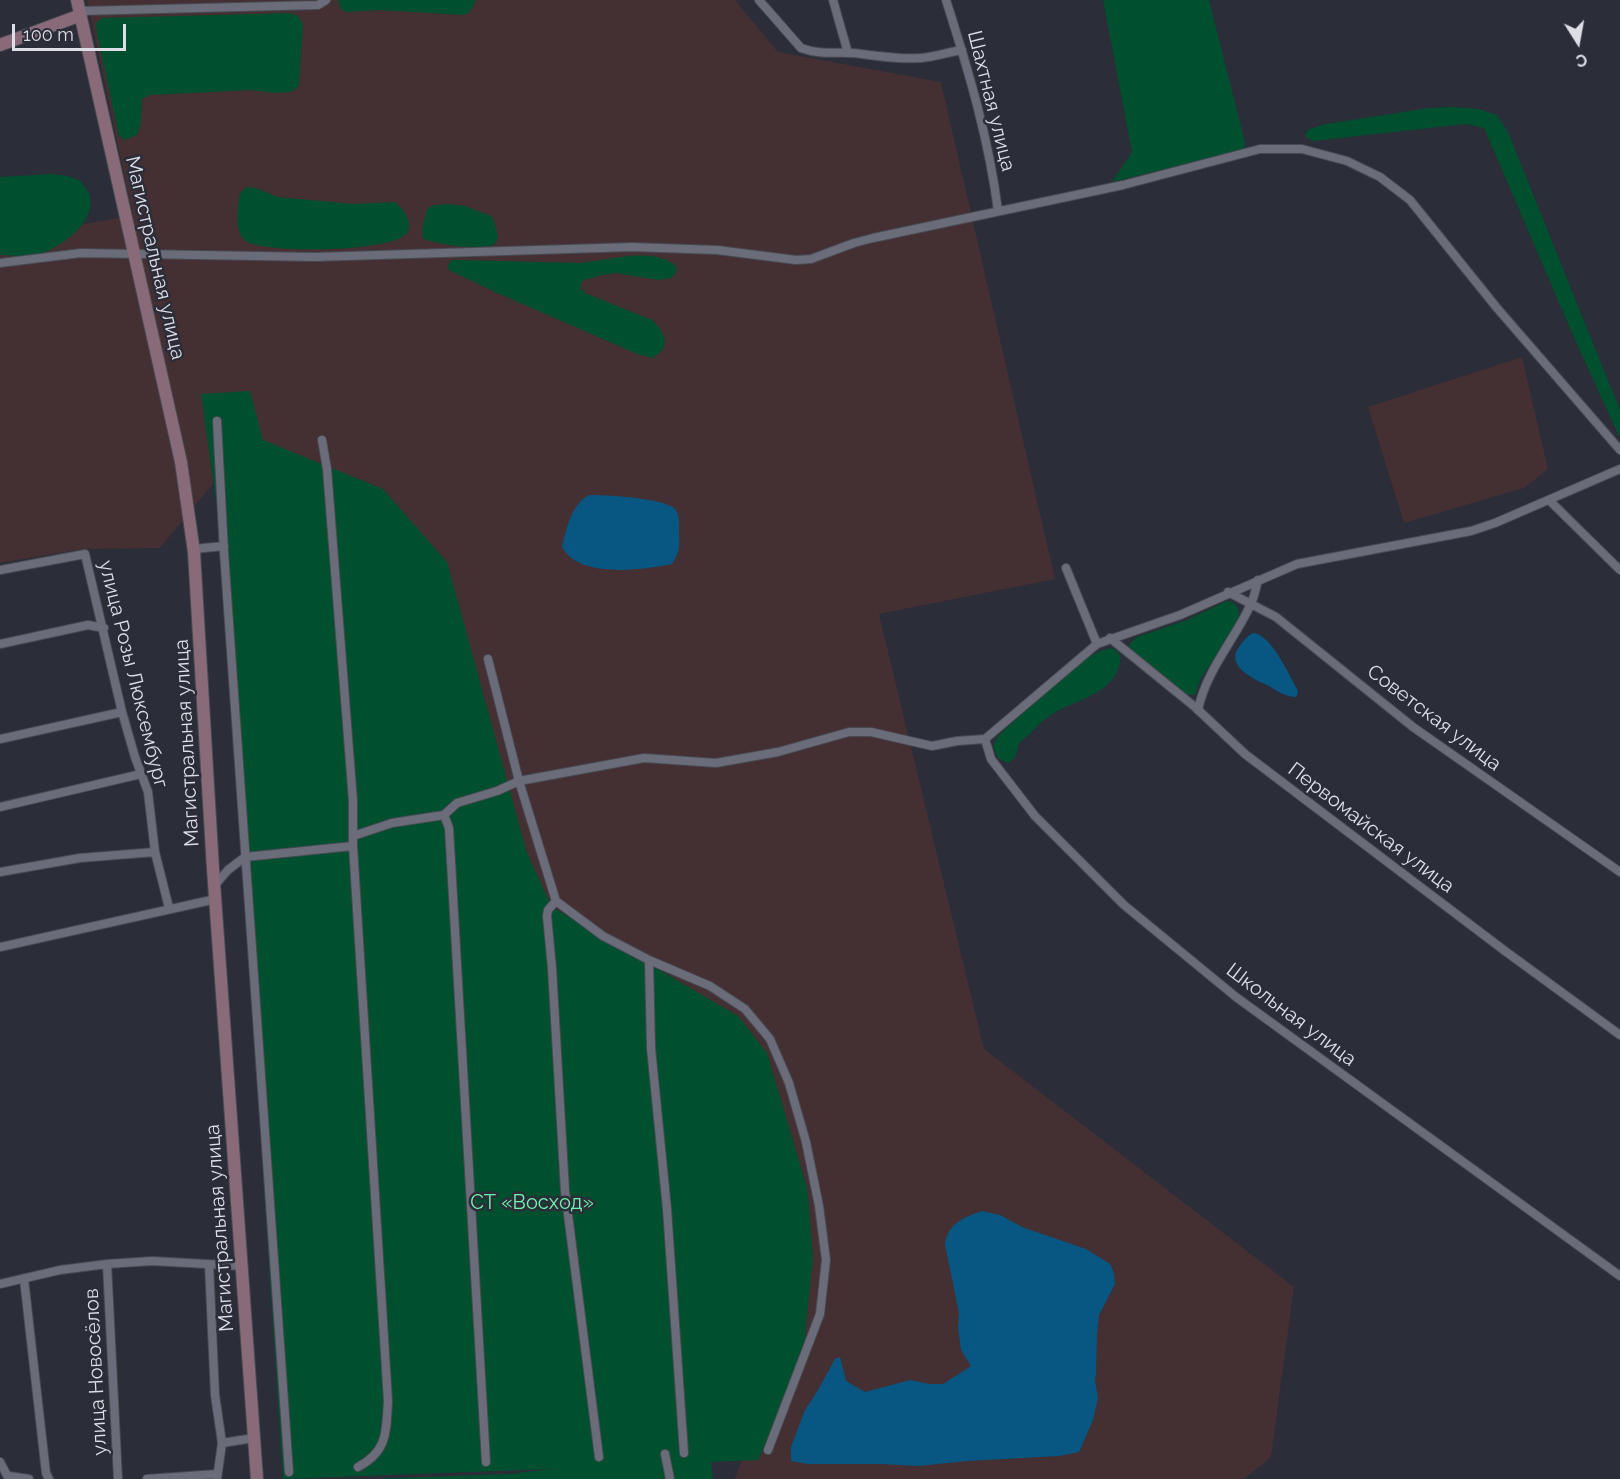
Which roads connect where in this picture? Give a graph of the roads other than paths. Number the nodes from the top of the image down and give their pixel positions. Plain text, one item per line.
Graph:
1 (326, 0) edge
2 (759, 0) edge
3 (833, 0) edge
4 (946, 0) edge
5 (79, 9) edge
6 (0, 45) edge
7 (962, 50) junction
8 (848, 53) junction
9 (998, 211) junction
10 (134, 253) junction
11 (0, 263) edge
12 (217, 421) dead end
13 (322, 440) dead end
14 (1620, 450) edge
15 (1620, 469) edge
16 (1549, 500) junction
17 (224, 546) junction
18 (194, 549) junction
19 (1066, 568) dead end
20 (0, 570) edge
21 (1620, 570) edge
22 (1258, 580) junction
23 (1228, 592) junction
24 (1252, 604) junction
25 (104, 628) junction
26 (1110, 638) junction
27 (0, 644) edge
28 (1097, 644) junction
29 (488, 659) dead end
30 (1198, 710) junction
31 (122, 712) junction
32 (0, 739) edge
33 (985, 739) junction
34 (141, 774) junction
35 (519, 781) junction
36 (0, 807) edge
37 (444, 815) junction
38 (352, 836) junction
39 (352, 846) junction
40 (156, 852) junction
41 (245, 857) junction
42 (0, 872) edge
43 (1620, 872) edge
44 (215, 885) junction
45 (216, 899) junction
46 (556, 901) junction
47 (169, 908) junction
48 (0, 947) edge
49 (649, 960) junction
50 (1620, 1035) edge
51 (107, 1264) junction
52 (209, 1265) junction
53 (243, 1266) junction
54 (1620, 1276) edge
55 (24, 1279) junction
56 (0, 1284) edge
57 (254, 1438) junction
58 (222, 1443) junction
59 (768, 1450) dead end
60 (684, 1453) dead end
61 (665, 1454) dead end
62 (599, 1457) dead end
63 (0, 1462) edge
64 (486, 1462) dead end
65 (358, 1467) dead end
66 (289, 1472) dead end
67 (217, 1476) edge
68 (9, 1477) edge
69 (29, 1479) edge
70 (49, 1479) edge
71 (118, 1479) edge
72 (147, 1479) edge
73 (257, 1479) edge
74 (670, 1479) edge

1 - 5 street
2 - 8 street
3 - 8 street
4 - 7 street, Шахтная улица
5 - 6 main road
5 - 10 main road, Магистральная улица
7 - 8 street
7 - 9 street, Шахтная улица
9 - 10 street
9 - 14 street
10 - 11 street
10 - 18 main road, Магистральная улица
12 - 17 street
13 - 38 street
15 - 16 street
16 - 21 street
16 - 22 street
17 - 18 street
17 - 41 street
18 - 44 main road, Магистральная улица
19 - 28 street
20 - 25 street, улица Розы Люксембург
22 - 23 street
22 - 24 street
23 - 24 street, Советская улица
23 - 26 street
24 - 30 street
24 - 43 street, Советская улица
25 - 27 street
25 - 31 street, улица Розы Люксембург
26 - 28 street
26 - 30 street, Первомайская улица
28 - 33 street
29 - 35 street
30 - 50 street, Первомайская улица
31 - 32 street
31 - 34 street, улица Розы Люксембург
33 - 35 street
33 - 54 street, Школьная улица
34 - 36 street
34 - 40 street, улица Розы Люксембург
35 - 37 street
35 - 46 street
37 - 38 street
37 - 64 street
38 - 39 street
39 - 41 street
39 - 65 street
40 - 42 street
40 - 47 street, улица Розы Люксембург
41 - 44 street
41 - 66 street
44 - 45 main road, Магистральная улица
45 - 47 street
45 - 53 main road, Магистральная улица
46 - 49 street
46 - 62 street
47 - 48 street
49 - 59 street
49 - 60 street
51 - 52 street
51 - 55 street
51 - 71 street, улица Новосёлов
52 - 53 street
52 - 58 street, Магистральная улица
53 - 57 main road, Магистральная улица
55 - 56 street
55 - 70 street
57 - 58 street
57 - 73 main road, Магистральная улица
58 - 67 street, Магистральная улица
61 - 74 street
63 - 68 street
67 - 72 street
68 - 69 street

